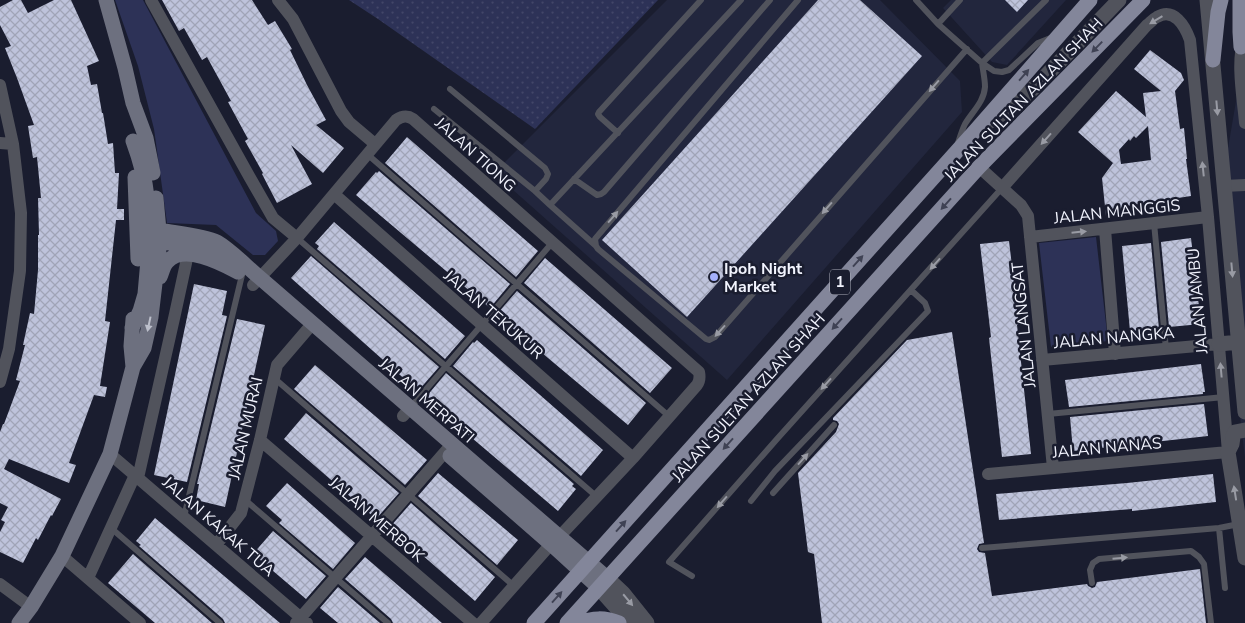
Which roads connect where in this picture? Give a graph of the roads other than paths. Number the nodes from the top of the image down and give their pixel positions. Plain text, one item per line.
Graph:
1 (106, 0) edge
2 (151, 0) edge
3 (278, 0) edge
4 (701, 0) edge
5 (741, 0) edge
6 (770, 0) edge
7 (798, 0) edge
8 (916, 0) edge
9 (960, 0) edge
10 (1046, 0) edge
11 (1090, 0) edge
12 (1119, 0) edge
13 (1144, 0) edge
14 (1207, 0) edge
15 (1221, 0) edge
16 (1240, 0) edge
17 (938, 24) junction
18 (1059, 34) junction
19 (1243, 42) edge
20 (967, 50) junction
21 (1213, 60) junction
22 (982, 63) junction
23 (0, 88) edge
24 (450, 89) dead end
25 (134, 103) junction
26 (434, 109) dead end
27 (1245, 123) edge
28 (976, 130) junction
29 (618, 133) junction
30 (133, 142) junction
31 (0, 143) edge
32 (13, 144) junction
33 (371, 149) junction
34 (954, 154) junction
35 (979, 167) junction
36 (574, 179) junction
37 (1245, 185) edge
38 (1224, 186) junction
39 (1002, 188) junction
40 (534, 191) junction
41 (334, 194) junction
42 (550, 205) junction
43 (1208, 218) junction
44 (1154, 223) junction
45 (1105, 229) junction
46 (157, 236) junction
47 (1030, 237) junction
48 (297, 238) junction
49 (552, 243) junction
50 (596, 246) junction
51 (188, 254) junction
52 (248, 277) junction
53 (517, 284) junction
54 (155, 287) junction
55 (911, 290) junction
56 (482, 325) junction
57 (309, 327) junction
58 (132, 328) junction
59 (1238, 342) junction
60 (1219, 344) junction
61 (1166, 349) junction
62 (1114, 354) junction
63 (1042, 360) junction
64 (446, 366) junction
65 (133, 367) junction
66 (274, 378) junction
67 (0, 382) edge
68 (1224, 397) junction
69 (407, 412) junction
70 (1245, 412) edge
71 (1048, 414) junction
72 (670, 417) junction
73 (834, 425) dead end
74 (1245, 430) edge
75 (260, 440) junction
76 (448, 448) junction
77 (1228, 452) junction
78 (110, 454) junction
79 (633, 458) junction
80 (1053, 468) junction
81 (988, 474) dead end
82 (137, 477) junction
83 (773, 493) dead end
84 (408, 495) junction
85 (596, 496) junction
86 (244, 499) junction
87 (751, 501) dead end
88 (184, 518) junction
89 (1240, 524) junction
90 (111, 528) junction
91 (1219, 528) junction
92 (372, 536) junction
93 (555, 541) junction
94 (216, 545) junction
95 (982, 548) dead end
96 (62, 556) junction
97 (1245, 558) edge
98 (585, 567) junction
99 (692, 576) dead end
100 (88, 578) junction
101 (336, 578) junction
102 (603, 583) junction
103 (1092, 583) dead end
104 (0, 584) edge
105 (514, 586) junction
106 (1225, 588) dead end
107 (31, 607) junction
108 (301, 621) edge
109 (19, 623) edge
110 (140, 623) edge
111 (220, 623) edge
112 (388, 623) edge
113 (473, 623) edge
114 (482, 623) edge
115 (534, 623) edge
116 (566, 623) edge
117 (578, 623) edge
118 (618, 623) edge
119 (630, 623) edge
120 (647, 623) edge
121 (1211, 623) edge

1 - 25 main road
2 - 48 street
3 - 33 street
4 - 29 lane
5 - 29 lane
6 - 36 lane
50 -> 7 lane
8 - 17 lane
9 - 17 lane
10 - 22 lane
11 - 18 main road, JALAN SULTAN AZLAN SHAH / 1
12 - 28 street
13 -> 35 main road, JALAN SULTAN AZLAN SHAH / 1
14 - 21 street
15 - 21 main road
16 - 19 main road
17 - 20 lane
18 - 22 lane
28 -> 18 main road, JALAN SULTAN AZLAN SHAH / 1
19 - 27 street
20 - 22 lane
20 -> 50 lane
21 -> 38 street
22 - 34 lane
23 - 32 street
24 - 40 lane
25 - 30 main road
25 - 46 main road
26 - 40 lane
28 - 34 main road, JALAN SULTAN AZLAN SHAH / 1
29 - 36 lane
30 - 46 main road
30 - 58 main road
31 - 32 street
32 - 67 street
33 - 41 street, JALAN TIONG
33 - 49 street, JALAN TIONG
33 - 53 lane
98 -> 34 main road, JALAN SULTAN AZLAN SHAH / 1
35 - 39 street, JALAN LANGSAT
35 -> 102 main road, JALAN SULTAN AZLAN SHAH / 1
36 - 42 lane
37 - 38 street
38 -> 59 street
43 -> 39 street, JALAN JAMBU
39 - 47 street, JALAN LANGSAT
39 -> 55 lane
40 - 42 lane
41 - 48 street, JALAN TIONG
41 - 56 street, JALAN TEKUKUR
42 - 50 lane
43 - 44 street, JALAN MANGGIS
43 - 60 street, JALAN JAMBU
44 - 45 street, JALAN MANGGIS
44 - 61 lane
47 -> 45 street, JALAN MANGGIS
45 - 62 street
46 - 52 main road, JALAN MERPATI
46 - 52 main road, JALAN MERPATI
46 - 54 main road
46 - 58 main road
47 - 63 street, JALAN LANGSAT
48 - 52 street, JALAN TIONG
48 - 64 lane
49 - 53 lane
49 - 72 street, JALAN TIONG
51 - 52 main road
51 - 54 main road
51 - 82 street
52 - 57 main road, JALAN MERPATI
52 - 88 lane
53 - 56 lane
53 - 72 lane
54 -> 65 main road
55 - 87 lane
55 -> 99 lane
56 - 64 lane
56 - 79 street, JALAN TEKUKUR
57 - 66 street, JALAN MURAI
57 - 69 main road, JALAN MERPATI
58 - 65 main road
59 - 60 street
59 - 70 street
60 - 61 street, JALAN NANGKA
68 -> 60 street, JALAN JAMBU
61 - 62 street, JALAN NANGKA
62 - 63 street, JALAN NANGKA
63 - 71 street, JALAN LANGSAT
64 - 69 lane
64 - 85 lane
65 - 78 main road
66 - 75 street, JALAN MURAI
66 - 84 lane
68 - 71 lane
68 - 77 street, JALAN JAMBU
69 - 76 main road, JALAN MERPATI
71 - 80 street, JALAN LANGSAT
72 - 79 street
83 -> 73 lane
74 - 77 street
75 - 86 street, JALAN MURAI
75 - 92 street, JALAN MERBOK
76 - 84 street
76 - 93 main road, JALAN MERPATI
77 - 80 street, JALAN NANAS
89 -> 77 street, JALAN JAMBU
78 - 82 street, JALAN KAKAK TUA
78 - 96 main road
79 - 85 street
80 - 81 street, JALAN NANAS
82 - 88 street, JALAN KAKAK TUA
82 - 90 street
84 - 92 street
84 - 105 lane
85 - 93 street
86 - 94 street, JALAN MURAI
86 - 101 lane
88 - 94 street, JALAN KAKAK TUA
89 - 91 lane
89 - 97 street, JALAN JAMBU
90 - 100 street
90 - 111 lane
91 - 95 lane
91 - 106 lane
92 - 101 street
92 - 113 street, JALAN MERBOK
93 - 98 main road, JALAN MERPATI
93 - 105 street
94 - 108 street, JALAN KAKAK TUA
96 - 100 street
96 - 107 main road
98 - 102 main road, JALAN MERPATI
115 -> 98 main road, JALAN SULTAN AZLAN SHAH / 1
100 - 110 street
101 - 108 street
101 - 112 lane
102 - 116 main road, JALAN SULTAN AZLAN SHAH / 1
102 - 119 street
102 -> 120 street
103 -> 121 lane
104 - 107 street
105 - 114 street
107 - 109 main road
117 - 118 main road

